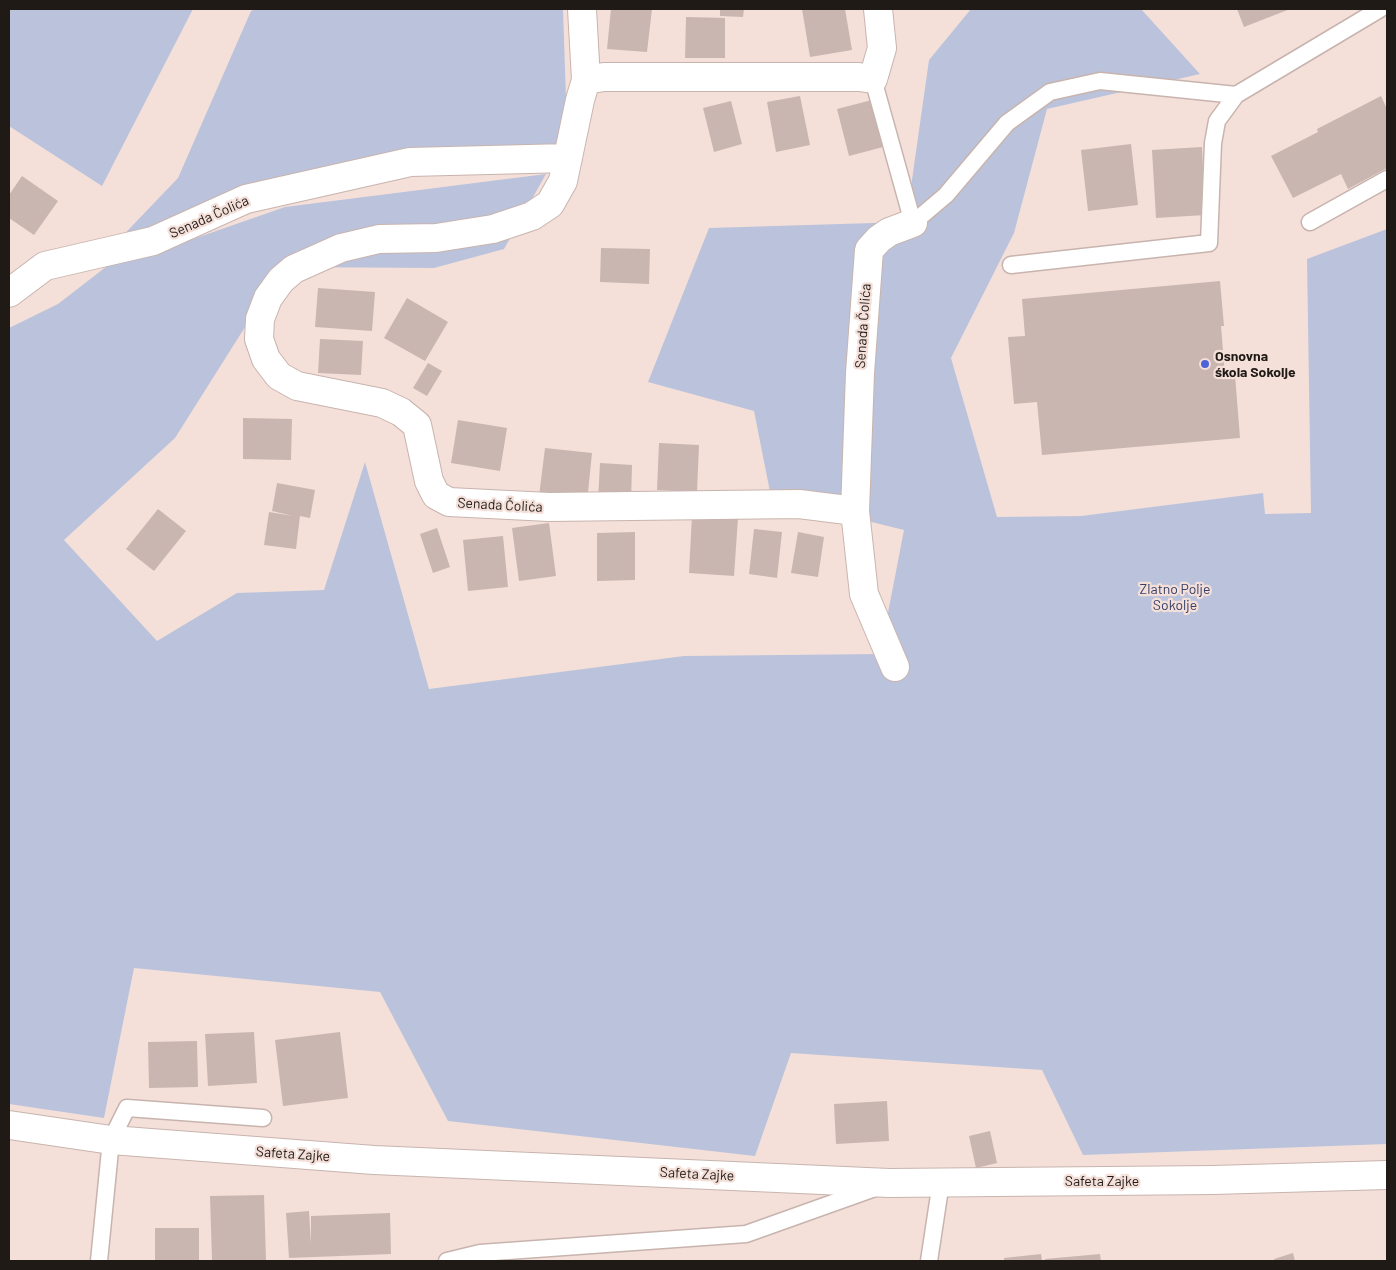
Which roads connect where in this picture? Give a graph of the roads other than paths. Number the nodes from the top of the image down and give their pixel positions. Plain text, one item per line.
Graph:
1 (582, 9) edge
2 (878, 9) edge
3 (1380, 9) edge
4 (586, 80) junction
5 (873, 80) junction
6 (1236, 95) junction
7 (568, 158) junction
8 (1387, 179) edge
9 (1310, 222) dead end
10 (913, 223) junction
11 (1011, 265) dead end
12 (9, 293) edge
13 (855, 511) junction
14 (895, 666) dead end
15 (262, 1118) dead end
16 (9, 1125) edge
17 (111, 1140) junction
18 (1387, 1176) edge
19 (941, 1182) junction
20 (889, 1183) junction
21 (99, 1261) edge
22 (447, 1261) edge
23 (929, 1261) edge

1 - 4 street, Senada Čolića
2 - 5 street
3 - 6 lane
4 - 5 street
4 - 7 street, Senada Čolića
5 - 10 lane
6 - 10 lane
6 - 11 lane
7 - 12 street, Senada Čolića
7 - 13 street, Senada Čolića
8 - 9 lane
10 - 13 street, Senada Čolića
13 - 14 street
15 - 17 lane
16 - 17 street, Safeta Zajke
17 - 20 street, Safeta Zajke
17 - 21 lane
18 - 19 street, Safeta Zajke
19 - 20 street, Safeta Zajke
19 - 23 lane
20 - 22 lane

